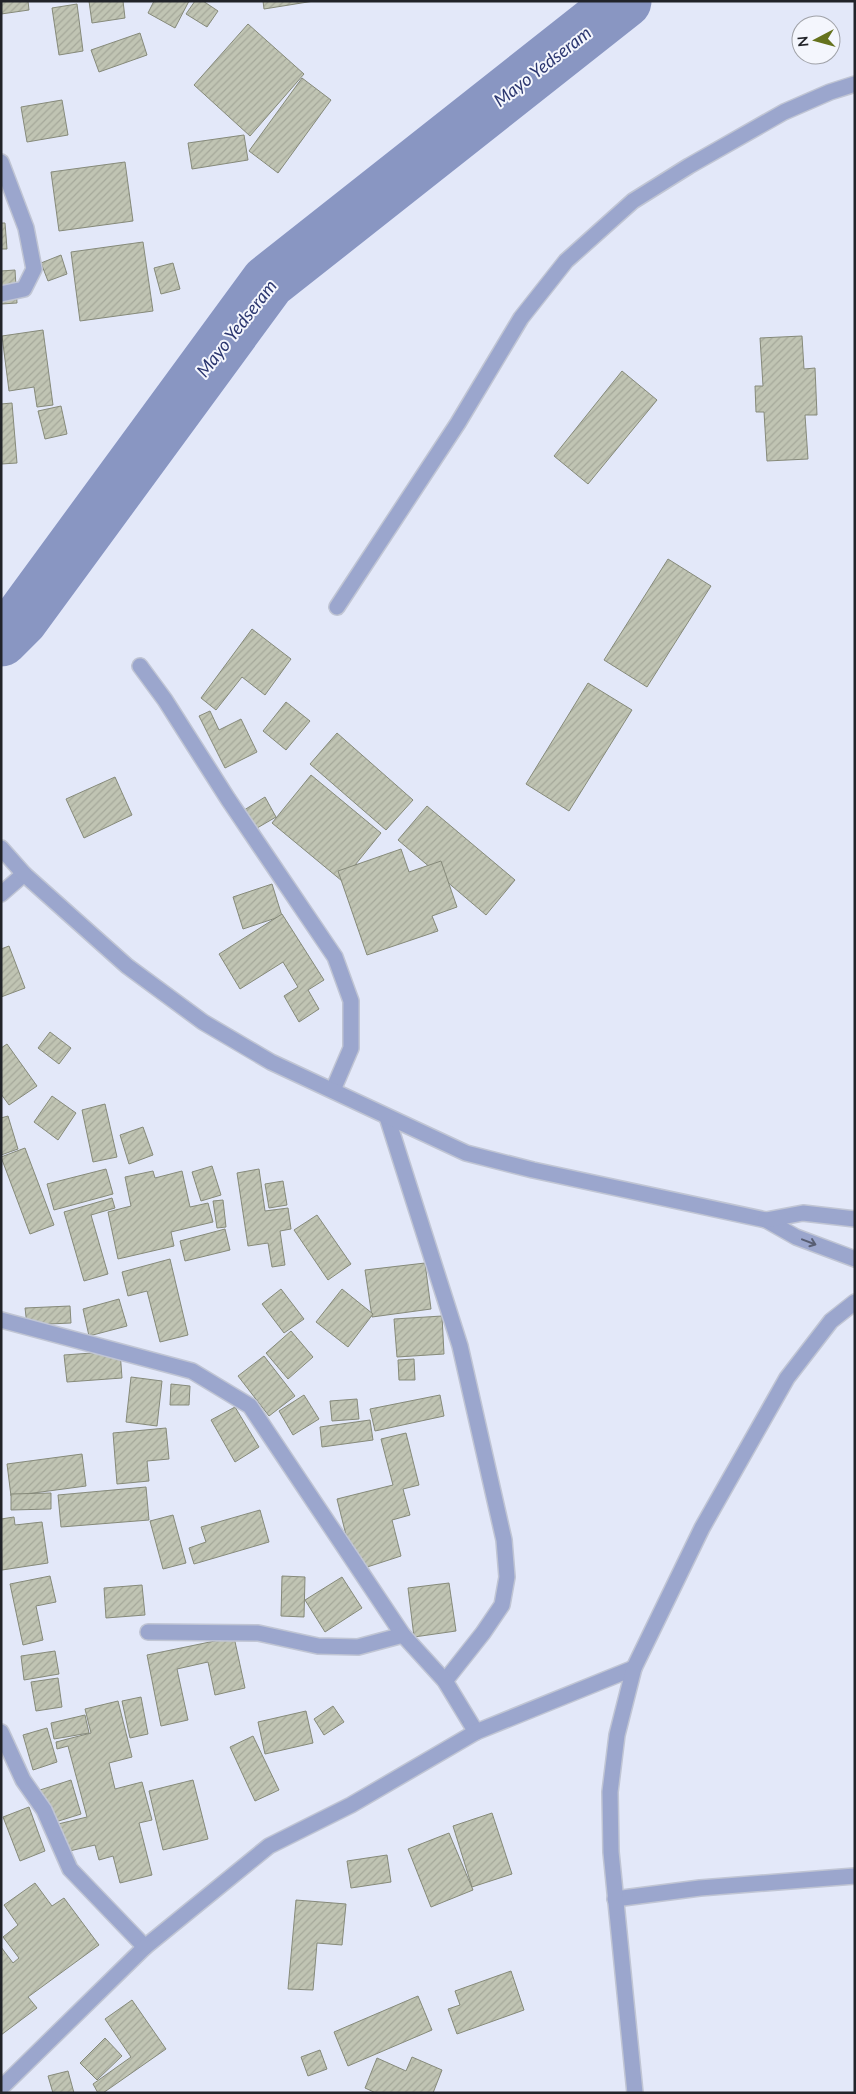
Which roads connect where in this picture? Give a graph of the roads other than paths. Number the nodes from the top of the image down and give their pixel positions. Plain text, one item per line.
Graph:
1 (855, 84) edge
2 (2, 168) edge
3 (1, 294) edge
4 (337, 607) dead end
5 (140, 666) dead end
6 (1, 848) edge
7 (24, 874) junction
8 (1, 894) edge
9 (333, 1090) junction
10 (387, 1117) junction
11 (855, 1219) edge
12 (766, 1220) junction
13 (855, 1259) edge
14 (855, 1302) edge
15 (1, 1320) edge
16 (148, 1632) dead end
17 (403, 1635) junction
18 (634, 1668) junction
19 (444, 1681) junction
20 (1, 1732) edge
21 (476, 1732) junction
22 (855, 1876) edge
23 (615, 1899) junction
24 (145, 1947) junction
25 (1, 2088) edge
26 (635, 2093) edge

1 - 4 street
2 - 3 street
5 - 9 street
6 - 7 street
7 - 8 street
7 - 9 street
9 - 10 street
10 - 12 street
10 - 19 street
11 - 12 street
12 -> 13 street
14 - 18 street
15 - 17 street
16 - 17 street
17 - 19 street
18 - 21 street
18 - 23 street
19 - 21 street
20 - 24 street
21 - 24 street
22 - 23 street
23 - 26 street
24 - 25 street

